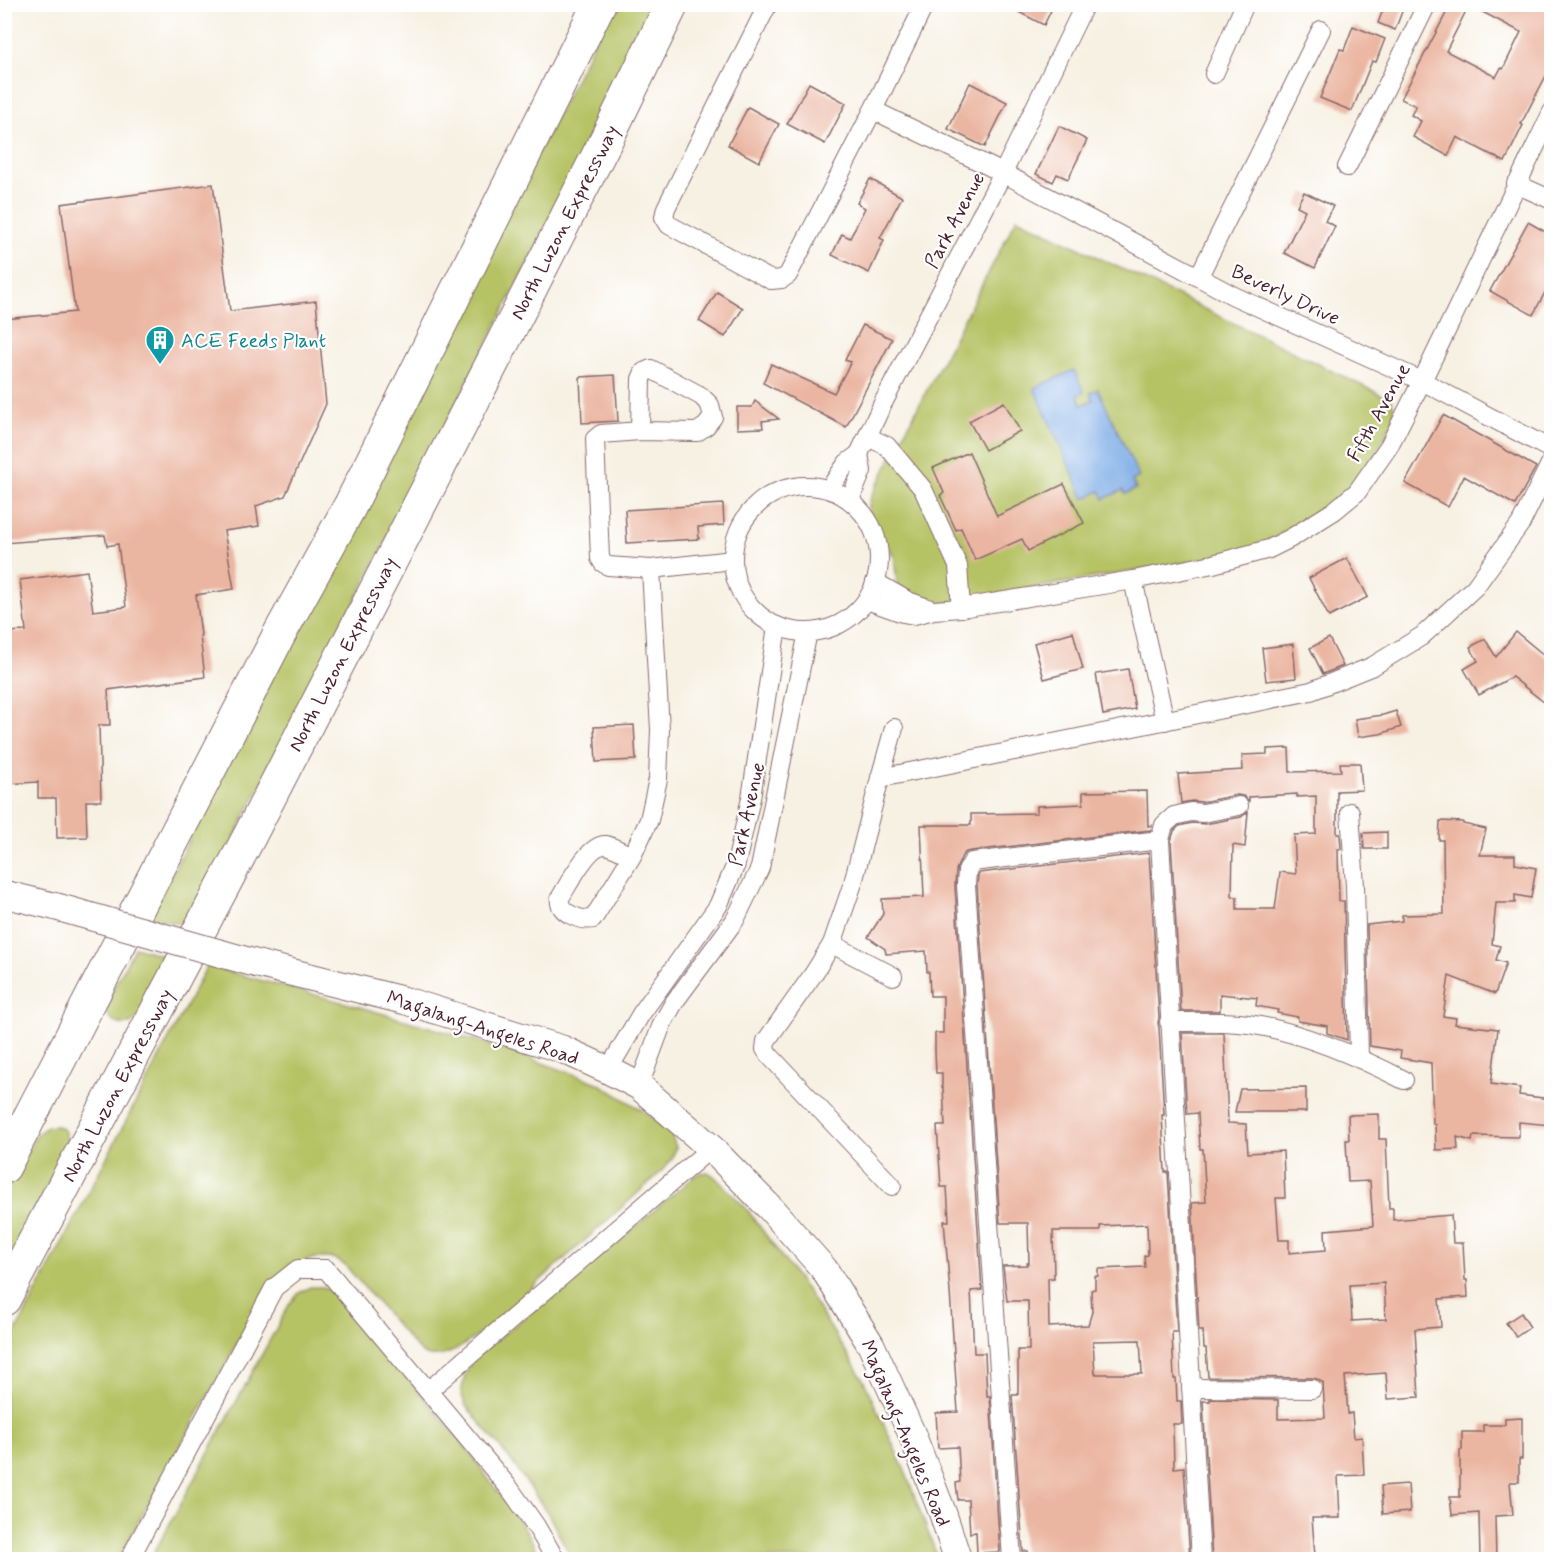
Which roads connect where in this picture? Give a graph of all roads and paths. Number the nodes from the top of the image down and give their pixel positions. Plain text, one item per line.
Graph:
1 (599, 4) edge
2 (672, 4) edge
3 (768, 4) edge
4 (925, 4) edge
5 (1085, 4) edge
6 (1245, 4) edge
7 (1427, 4) edge
8 (1321, 30) dead end
9 (1214, 74) dead end
10 (873, 110) junction
11 (1551, 112) edge
12 (1347, 167) dead end
13 (1003, 173) junction
14 (1516, 184) junction
15 (1551, 200) edge
16 (1199, 276) junction
17 (1422, 381) junction
18 (640, 431) junction
19 (868, 437) junction
20 (1551, 450) edge
21 (859, 454) junction
22 (1551, 460) edge
23 (829, 489) junction
24 (850, 500) junction
25 (733, 560) junction
26 (651, 569) junction
27 (1133, 580) junction
28 (875, 582) junction
29 (867, 600) junction
30 (961, 608) junction
31 (934, 610) junction
32 (777, 626) junction
33 (808, 632) junction
34 (1164, 720) junction
35 (894, 728) dead end
36 (756, 764) junction
37 (780, 768) junction
38 (879, 778) junction
39 (1239, 806) dead end
40 (1350, 812) dead end
41 (1160, 840) junction
42 (632, 856) dead end
43 (736, 864) junction
44 (760, 868) junction
45 (4, 894) edge
46 (832, 944) junction
47 (893, 976) dead end
48 (1169, 1022) junction
49 (1359, 1057) junction
50 (608, 1070) junction
51 (1404, 1080) dead end
52 (639, 1086) junction
53 (711, 1148) junction
54 (4, 1167) edge
55 (892, 1186) dead end
56 (4, 1299) edge
57 (1191, 1388) junction
58 (1312, 1389) dead end
59 (428, 1390) junction
60 (129, 1560) edge
61 (555, 1560) edge
62 (958, 1560) edge
63 (1012, 1560) edge
64 (1202, 1560) edge

1 - 54 highway
2 - 56 highway, North Luzon Expressway
3 - 10 street
4 - 10 street
5 - 13 street, Park Avenue
6 - 9 street
7 - 12 street
8 - 16 street
10 - 13 street, Beverly Drive
11 - 14 street, Fifth Avenue
13 - 16 street, Beverly Drive
13 - 19 street, Park Avenue
14 - 15 street
14 - 17 street, Fifth Avenue
16 - 17 street, Beverly Drive
17 - 20 street, Beverly Drive
17 - 27 street, Fifth Avenue
18 - 18 street
18 - 26 street
19 - 21 street, Park Avenue
19 - 30 street
21 - 23 street, Park Avenue
21 - 24 street, Park Avenue
22 - 34 street
23 - 24 street
23 - 25 street
24 - 28 street
25 - 26 street
25 - 32 street
26 - 42 street
27 - 30 street, Fifth Avenue
27 - 34 street
28 - 29 street
28 - 31 street, Fifth Avenue
29 - 31 street, Fifth Avenue
29 - 33 street
30 - 31 street, Fifth Avenue
32 - 33 street
32 - 36 street, Park Avenue
33 - 37 street, Park Avenue
34 - 38 street
35 - 38 street
36 - 37 street
36 - 43 street, Park Avenue
37 - 44 street, Park Avenue
38 - 46 street
39 - 41 street
40 - 49 street
41 - 48 street
41 - 63 street
43 - 44 street
43 - 50 street, Park Avenue
44 - 52 street, Park Avenue
45 - 50 main road, Magalang-Angeles Road, bridge
46 - 47 street
46 - 55 street
48 - 49 street
48 - 57 street
49 - 51 street
50 - 52 main road, Magalang-Angeles Road
52 - 53 main road, Magalang-Angeles Road
53 - 59 street
53 - 62 main road, Magalang-Angeles Road
57 - 58 street
57 - 64 street
59 - 60 street
59 - 61 street

